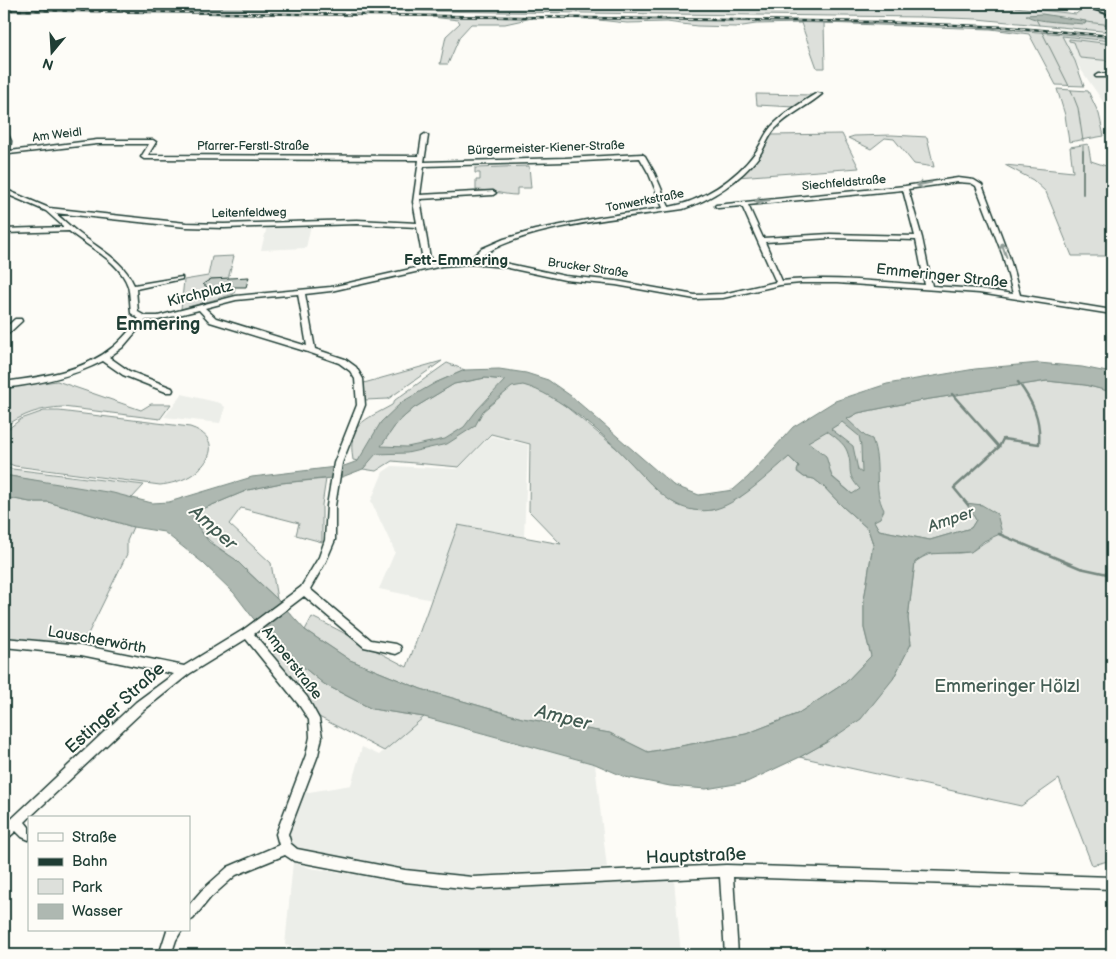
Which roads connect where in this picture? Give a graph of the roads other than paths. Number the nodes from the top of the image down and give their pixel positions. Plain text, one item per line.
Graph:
1 (1049, 4) edge
2 (1073, 4) edge
3 (1085, 6) edge
4 (1112, 13) edge
5 (1098, 76) dead end
6 (1112, 76) edge
7 (819, 94) dead end
8 (4, 131) edge
9 (425, 136) dead end
10 (109, 141) joint
11 (6, 156) edge
12 (422, 161) junction
13 (972, 181) joint
14 (905, 188) junction
15 (4, 191) edge
16 (493, 192) dead end
17 (417, 197) junction
18 (744, 203) junction
19 (718, 206) dead end
20 (48, 210) junction
21 (667, 210) junction
22 (80, 213) junction
23 (65, 222) junction
24 (419, 225) junction
25 (72, 229) junction
26 (4, 231) edge
27 (919, 238) junction
28 (761, 240) junction
29 (471, 262) junction
30 (428, 267) junction
31 (180, 278) dead end
32 (780, 283) junction
33 (768, 286) joint
34 (929, 286) junction
35 (132, 288) junction
36 (301, 292) junction
37 (256, 296) joint
38 (1017, 297) junction
39 (200, 308) junction
40 (1112, 312) edge
41 (144, 318) junction
42 (18, 322) dead end
43 (4, 333) edge
44 (312, 350) junction
45 (103, 357) junction
46 (4, 385) edge
47 (169, 390) dead end
48 (304, 590) junction
49 (247, 633) junction
50 (4, 642) edge
51 (396, 649) dead end
52 (185, 671) junction
53 (17, 822) junction
54 (27, 833) edge
55 (4, 834) edge
56 (286, 848) junction
57 (726, 871) junction
58 (1112, 883) edge
59 (190, 914) edge
60 (174, 932) edge
61 (165, 955) edge
62 (731, 955) edge

1 - 3 street
2 - 3 street
3 - 4 main road
5 - 6 street
7 - 21 street, Tonwerkstraße
8 - 11 street
9 - 12 street
10 - 11 street, Am Weidl
10 - 12 street, Pfarrer-Ferstl-Straße
12 - 17 street
12 - 21 street, Bürgermeister-Kiener-Straße
13 -> 14 street, Siechfeldstraße
38 -> 13 street
14 -> 18 street, Siechfeldstraße
14 - 27 street
15 - 20 street
16 - 17 street
17 - 24 street
18 - 19 street, Siechfeldstraße
18 - 28 street
20 - 22 street, Leitenfeldweg
20 - 23 street
21 - 29 street, Tonwerkstraße
22 - 23 street
22 - 24 street, Leitenfeldweg
23 - 25 street
24 - 30 street
25 - 26 street
25 - 35 street
27 - 28 street
27 - 34 street
28 - 32 street
29 - 30 street, Brucker Straße
29 - 33 street, Brucker Straße
30 - 36 street, Brucker Straße
31 - 35 street
32 - 33 street, Emmeringer Straße
32 - 34 street, Emmeringer Straße
34 - 38 street, Emmeringer Straße
35 - 41 street
36 - 37 street, Brucker Straße
36 - 44 street
37 - 39 street, Kirchplatz
38 - 40 street, Emmeringer Straße
39 - 41 street, Kirchplatz
39 - 44 street, Amperstraße
41 - 45 street
42 - 43 street
44 - 48 street, Amperstraße
45 - 46 street
45 - 47 street
48 - 49 street, Amperstraße
48 - 51 street
49 - 52 street, Estinger Straße
49 - 56 street, Amperstraße
50 - 52 street, Lauscherwörth
52 - 53 street, Estinger Straße
53 - 54 street
53 - 55 street, Estinger Straße
56 - 57 street, Hauptstraße
56 - 59 street
57 - 58 street, Hauptstraße
57 - 62 street
60 - 61 street

